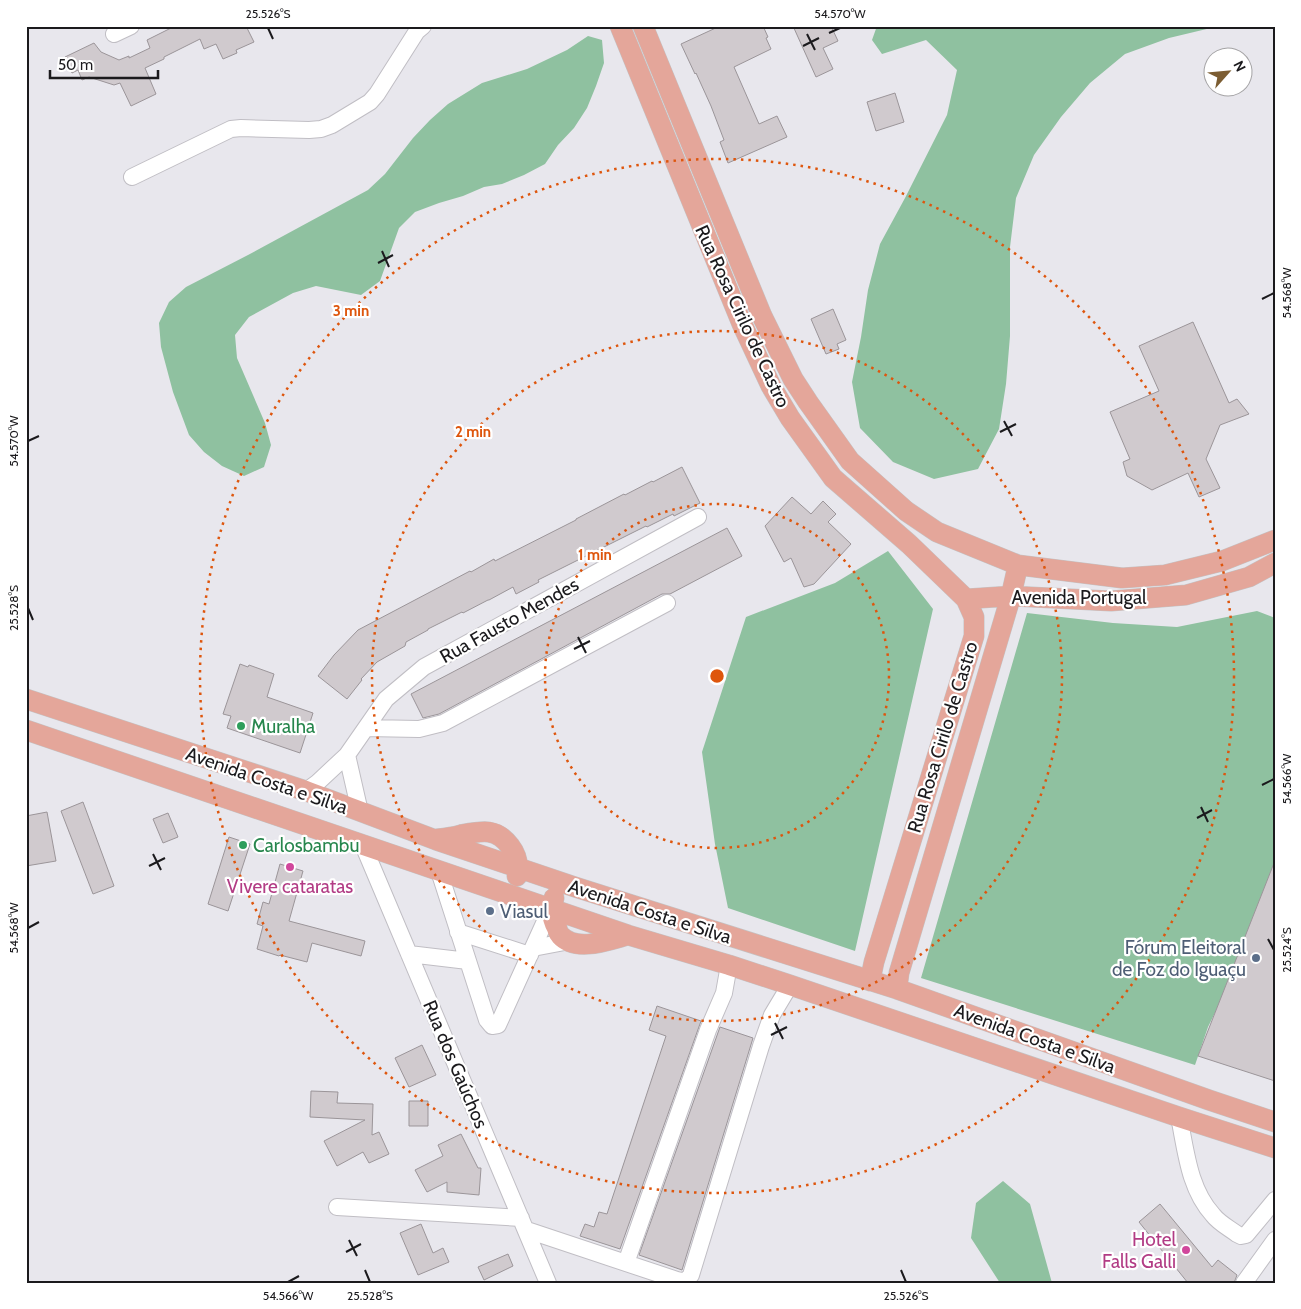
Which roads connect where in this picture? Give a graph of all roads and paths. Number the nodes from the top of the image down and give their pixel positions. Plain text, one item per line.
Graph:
1 (131, 26) edge
2 (423, 26) edge
3 (647, 27) edge
4 (622, 32) edge
5 (114, 34) dead end
6 (132, 177) dead end
7 (762, 316) junction
8 (742, 324) junction
9 (850, 461) junction
10 (834, 478) junction
11 (698, 517) dead end
12 (1275, 540) edge
13 (1275, 563) edge
14 (1018, 565) junction
15 (1011, 596) junction
16 (966, 599) junction
17 (667, 603) dead end
18 (26, 699) edge
19 (366, 728) junction
20 (26, 730) edge
21 (347, 755) junction
22 (306, 791) junction
23 (360, 812) junction
24 (363, 845) junction
25 (518, 868) junction
26 (439, 871) junction
27 (575, 887) junction
28 (500, 891) junction
29 (551, 908) junction
30 (458, 932) junction
31 (628, 935) junction
32 (570, 942) junction
33 (531, 952) junction
34 (409, 954) junction
35 (468, 961) junction
36 (729, 965) junction
37 (870, 982) junction
38 (790, 985) junction
39 (897, 989) junction
40 (1179, 1117) junction
41 (1275, 1122) edge
42 (1275, 1148) edge
43 (1275, 1200) edge
44 (337, 1207) dead end
45 (524, 1224) junction
46 (1275, 1240) edge
47 (626, 1263) junction
48 (548, 1283) edge
49 (1244, 1283) edge

1 - 5 street
2 - 6 street
3 - 4 street
3 - 7 main road, Avenida Portugal
4 - 8 main road, Rua Rosa Cirilo de Castro
7 - 8 main road
7 - 9 main road, Avenida Portugal
8 - 10 main road, Rua Rosa Cirilo de Castro
9 - 10 main road
9 - 14 main road, Avenida Portugal
10 - 16 main road, Rua Rosa Cirilo de Castro
11 - 19 street, Rua Fausto Mendes
12 - 14 main road, Avenida Portugal
13 - 15 main road, Avenida Portugal
14 - 15 main road
15 - 16 main road, Avenida Portugal
15 - 39 main road
16 - 37 main road, Rua Rosa Cirilo de Castro
17 - 19 street
18 - 22 main road, Avenida Costa e Silva
19 - 21 street, Rua Fausto Mendes
20 - 24 main road, Avenida Costa e Silva
21 - 22 street, Rua Fausto Mendes
21 - 23 street
22 - 23 main road, Avenida Costa e Silva
23 - 25 main road, Avenida Costa e Silva
24 - 26 main road, Avenida Costa e Silva
24 - 34 street, Rua dos Gaúchos
25 - 27 main road, Avenida Costa e Silva
25 - 28 main road
26 - 28 main road, Avenida Costa e Silva
26 - 30 street
27 - 29 main road
27 - 37 main road, Avenida Costa e Silva
28 - 29 main road, Avenida Costa e Silva
29 - 31 main road, Avenida Costa e Silva
29 - 32 main road
29 - 33 street
30 - 33 street
30 - 35 street
31 - 32 main road
31 - 36 main road, Avenida Costa e Silva
32 - 33 street
33 - 35 street
34 - 35 street
34 - 45 street, Rua dos Gaúchos
36 - 38 main road, Avenida Costa e Silva
36 - 47 street
37 - 39 main road, Avenida Costa e Silva
38 - 40 main road, Avenida Costa e Silva
38 - 47 street
39 - 41 main road, Avenida Costa e Silva
40 - 42 main road, Avenida Costa e Silva
40 - 43 street
44 - 45 street
45 - 47 street
45 - 48 street, Rua dos Gaúchos
46 - 49 street

